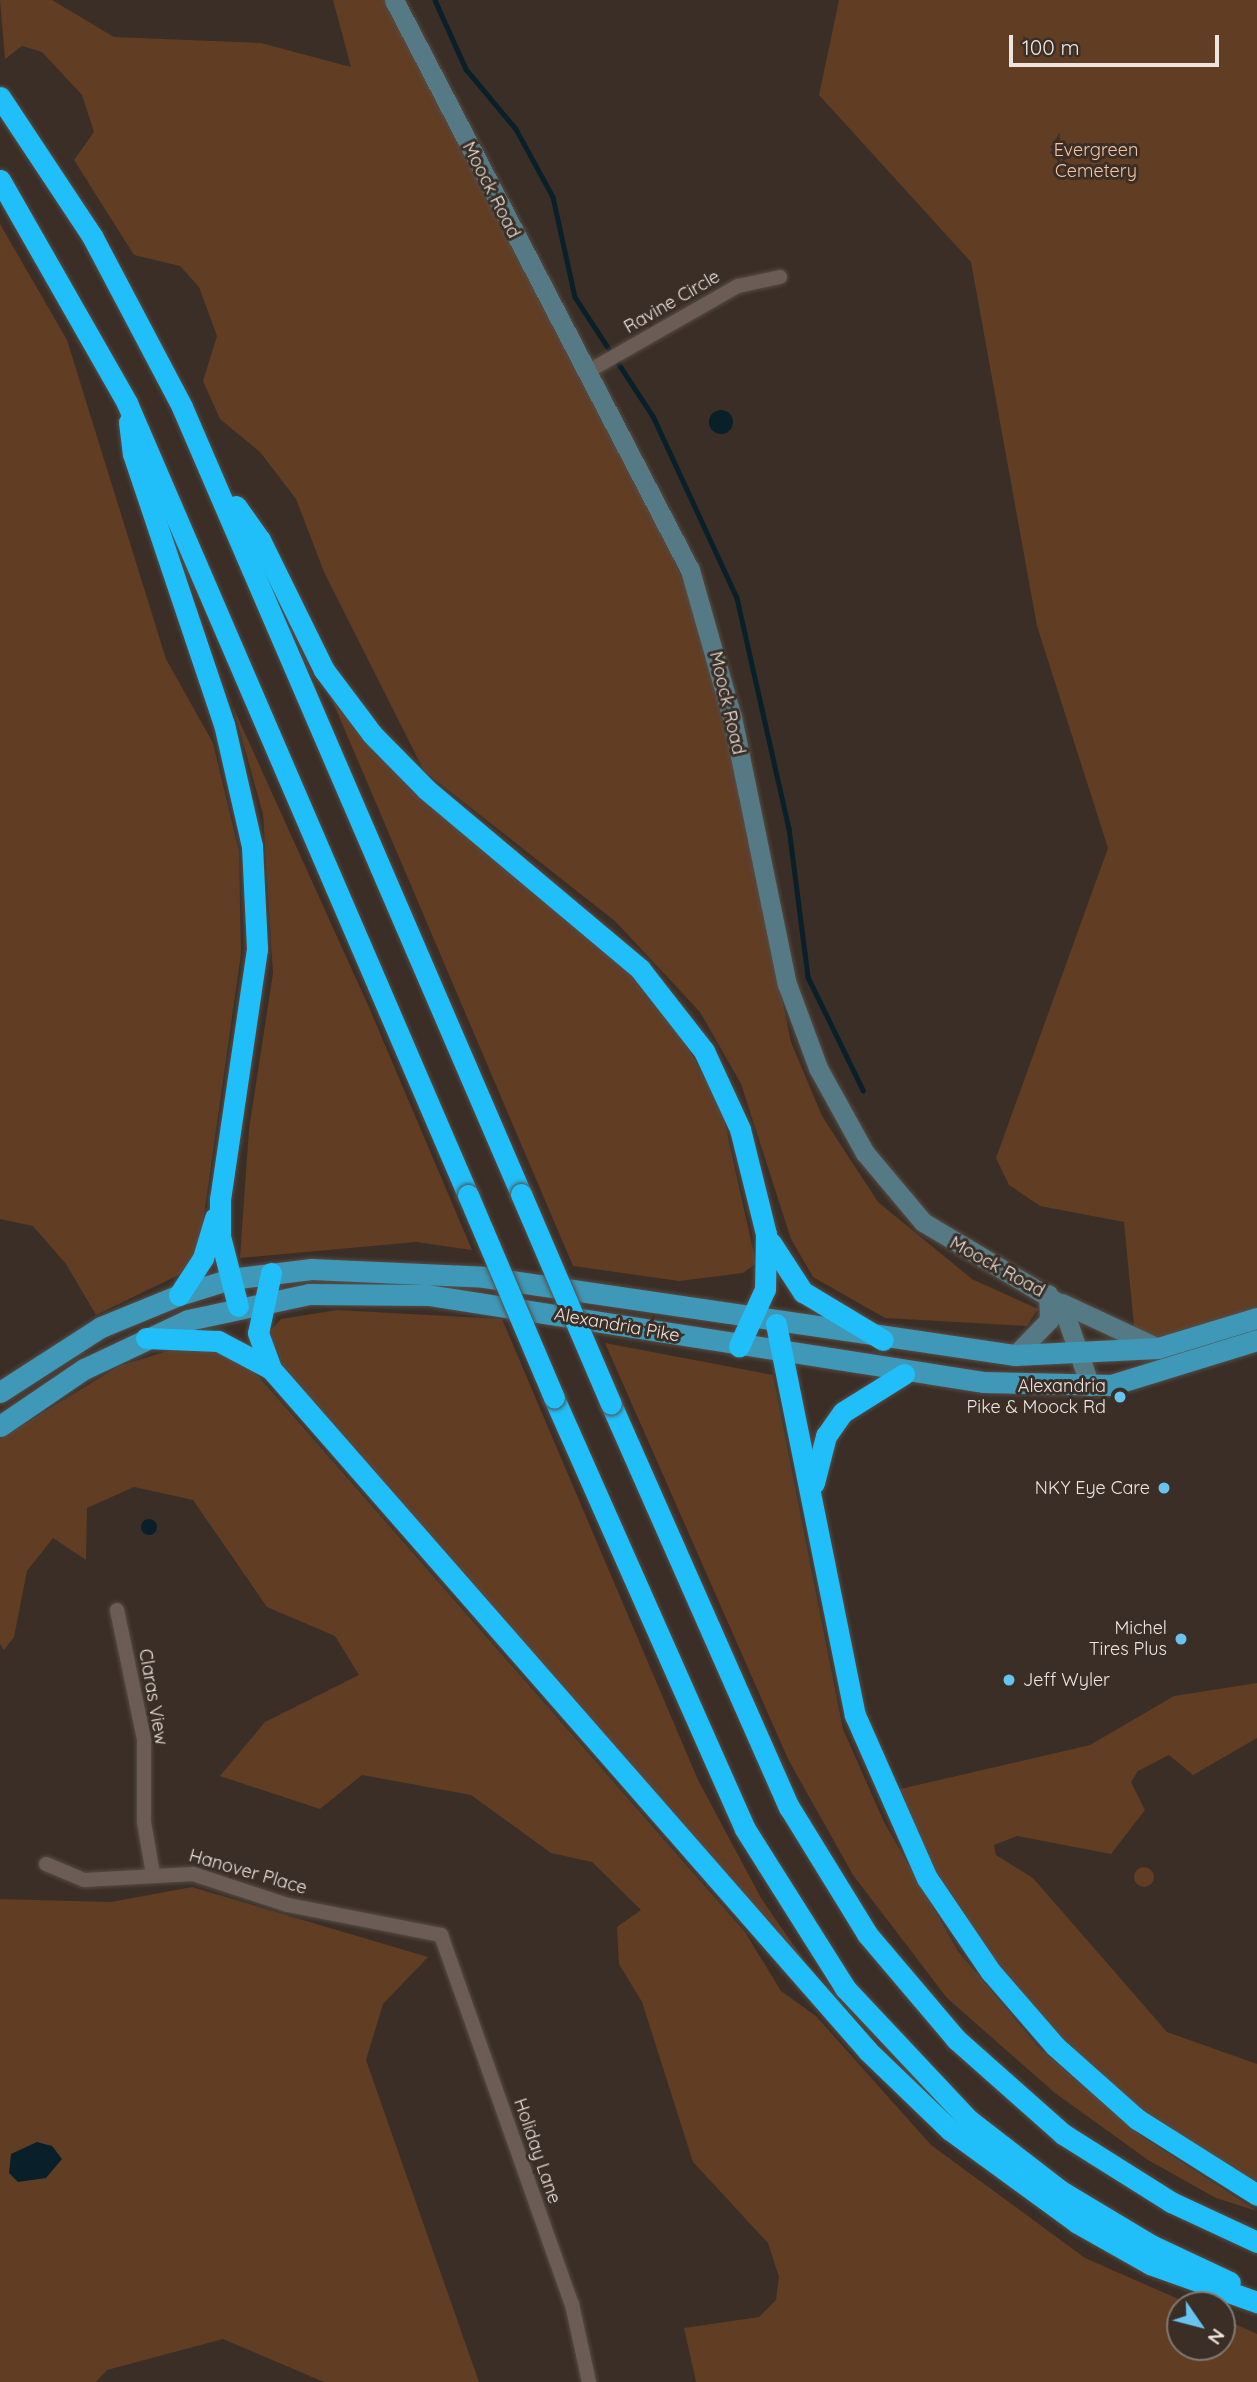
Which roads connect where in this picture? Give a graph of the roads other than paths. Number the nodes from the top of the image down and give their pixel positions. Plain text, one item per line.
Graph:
1 (394, 0) edge
2 (0, 97) edge
3 (0, 180) edge
4 (780, 277) dead end
5 (594, 368) junction
6 (127, 403) junction
7 (208, 466) junction
8 (220, 1199) junction
9 (766, 1234) junction
10 (271, 1273) junction
11 (230, 1279) junction
12 (1048, 1294) junction
13 (179, 1296) junction
14 (264, 1301) junction
15 (238, 1306) junction
16 (1257, 1318) edge
17 (751, 1320) junction
18 (776, 1324) junction
19 (146, 1338) junction
20 (883, 1340) junction
21 (1257, 1340) edge
22 (739, 1346) junction
23 (1158, 1348) junction
24 (780, 1353) junction
25 (1016, 1355) junction
26 (1079, 1355) junction
27 (271, 1369) junction
28 (904, 1374) junction
29 (1067, 1386) junction
30 (1090, 1386) junction
31 (0, 1392) edge
32 (0, 1426) edge
33 (813, 1502) junction
34 (117, 1610) dead end
35 (46, 1864) dead end
36 (153, 1874) junction
37 (441, 1935) joint
38 (1257, 2195) edge
39 (1257, 2242) edge
40 (1257, 2294) edge
41 (1257, 2302) edge
42 (589, 2382) edge

1 - 5 main road, Moock Road
2 - 7 highway
3 - 6 highway
4 - 5 street, Ravine Circle
5 - 12 main road, Moock Road
6 - 8 highway
6 - 40 highway, bridge
7 - 9 highway
7 - 39 highway, bridge
8 - 11 highway
8 - 13 highway
9 - 17 highway
9 - 20 highway
10 - 11 main road, Alexandria Pike
10 - 14 highway
10 - 17 main road, Alexandria Pike
11 - 13 main road, Alexandria Pike
11 - 15 highway
12 - 23 main road
12 - 25 main road
12 - 26 main road, Moock Road
13 - 31 main road, Alexandria Pike
14 - 15 main road, Alexandria Pike
14 - 22 main road, Alexandria Pike
14 - 27 highway
15 - 19 main road, Alexandria Pike
16 - 23 main road, Alexandria Pike
17 - 18 main road, Alexandria Pike
17 - 22 highway
18 - 20 main road, Alexandria Pike
18 - 24 highway
19 - 27 highway
19 - 32 main road, Alexandria Pike
20 - 25 main road, Alexandria Pike
21 - 30 main road, Alexandria Pike
22 - 24 main road, Alexandria Pike
23 - 26 main road, Alexandria Pike
24 - 28 main road, Alexandria Pike
24 - 33 highway
25 - 26 main road, Alexandria Pike
26 - 29 main road
26 - 30 main road, Moock Road
27 - 41 highway
28 - 29 main road, Alexandria Pike
28 - 33 highway
29 - 30 main road, Alexandria Pike
33 - 38 highway
34 - 36 street, Claras View
35 - 36 street, Hanover Place
36 - 37 street, Hanover Place
37 - 42 street, Holiday Lane

